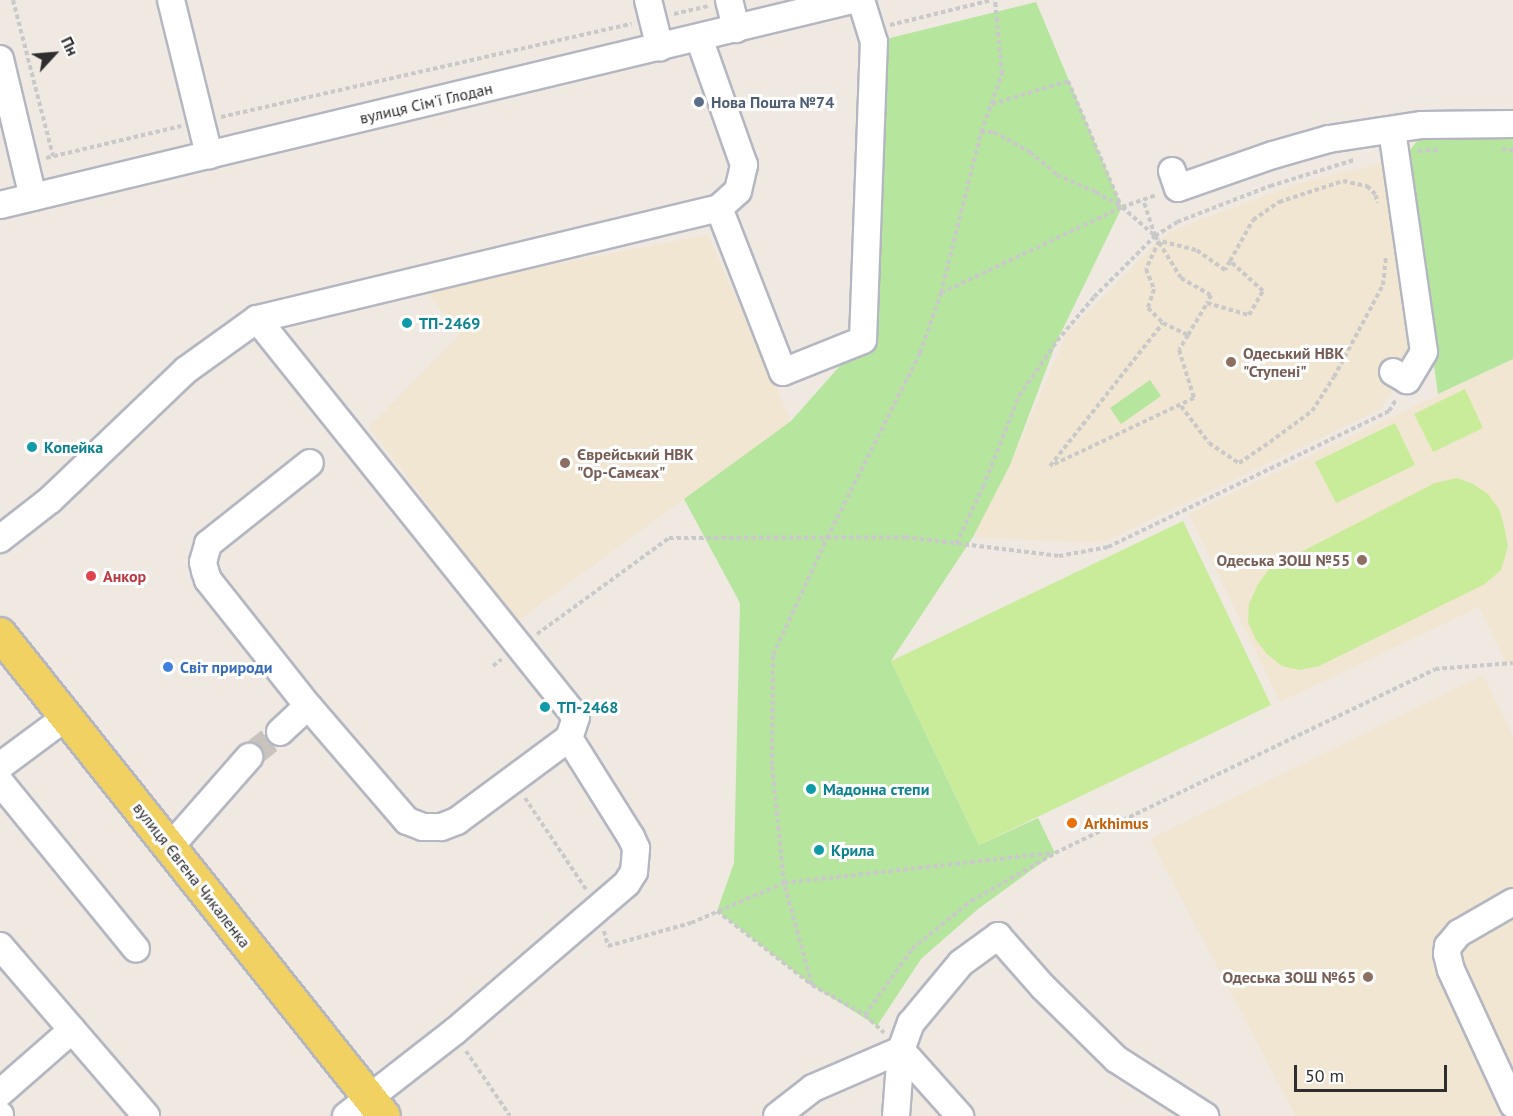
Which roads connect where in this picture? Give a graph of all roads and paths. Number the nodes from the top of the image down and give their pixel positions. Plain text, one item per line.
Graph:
1 (13, 0) edge
2 (171, 0) edge
3 (729, 0) edge
4 (852, 0) edge
5 (861, 0) edge
6 (994, 0) edge
7 (784, 8) edge
8 (650, 10) edge
9 (736, 29) junction
10 (870, 30) junction
11 (699, 38) junction
12 (660, 48) junction
13 (0, 59) edge
14 (991, 104) junction
15 (201, 121) junction
16 (1513, 124) edge
17 (981, 132) junction
18 (1394, 141) junction
19 (1494, 148) dead end
20 (1451, 149) dead end
21 (1513, 150) edge
22 (209, 155) junction
23 (53, 156) junction
24 (24, 163) junction
25 (1172, 171) dead end
26 (33, 197) junction
27 (0, 205) edge
28 (1122, 207) junction
29 (719, 208) junction
30 (1379, 212) dead end
31 (1155, 236) junction
32 (1159, 241) junction
33 (1387, 251) dead end
34 (1230, 261) junction
35 (941, 293) junction
36 (1207, 303) junction
37 (257, 319) junction
38 (1163, 323) junction
39 (1188, 335) junction
40 (1400, 376) joint
41 (1181, 406) junction
42 (310, 463) dead end
43 (827, 538) junction
44 (0, 539) edge
45 (956, 544) junction
46 (0, 634) edge
47 (522, 645) junction
48 (1513, 663) edge
49 (493, 666) dead end
50 (308, 706) junction
51 (66, 717) junction
52 (280, 732) tunnel mouth
53 (569, 738) junction
54 (249, 758) tunnel mouth
55 (0, 766) edge
56 (0, 782) edge
57 (524, 796) dead end
58 (170, 847) junction
59 (1055, 853) junction
60 (784, 883) junction
61 (1513, 902) edge
62 (598, 908) junction
63 (717, 911) junction
64 (0, 946) edge
65 (136, 949) dead end
66 (812, 986) junction
67 (865, 1015) junction
68 (72, 1030) junction
69 (454, 1032) junction
70 (901, 1050) junction
71 (0, 1093) edge
72 (1513, 1104) edge
73 (367, 1110) edge
74 (146, 1116) edge
75 (510, 1116) edge
76 (777, 1116) edge
77 (896, 1116) edge
78 (960, 1116) edge
79 (1205, 1116) edge

1 - 23 path
2 - 15 street
3 - 8 path
3 - 9 street
4 - 7 street, вулиця Сім'ї Глодан
5 - 10 street
6 - 10 path
6 - 14 path
7 - 9 street, вулиця Сім'ї Глодан
8 - 12 street
8 - 15 path
9 - 11 street, вулиця Сім'ї Глодан
10 - 29 street
11 - 12 street, вулиця Сім'ї Глодан
11 - 29 street
12 - 22 street, вулиця Сім'ї Глодан
13 - 24 street
14 - 17 path
14 - 28 path
15 - 22 street
15 - 23 path
16 - 18 street
17 - 28 path
17 - 35 path
18 - 20 path
18 - 25 street
18 - 31 path
18 - 40 street
19 - 21 path
22 - 26 street, вулиця Сім'ї Глодан
23 - 24 path
24 - 26 street
26 - 27 street, вулиця Сім'ї Глодан
28 - 31 path
28 - 31 path
28 - 35 path
29 - 37 street
30 - 34 path
31 - 32 path
31 - 45 path
32 - 34 path
32 - 36 path
32 - 38 path
33 - 41 path
34 - 36 path
35 - 43 path
36 - 39 path
37 - 44 street
37 - 47 street
38 - 39 path
38 - 41 path
39 - 41 path
40 - 45 path
42 - 50 street
43 - 45 path
43 - 47 path
43 - 60 path
46 - 51 main road, вулиця Євгена Чикаленка
47 - 49 path
47 - 53 street
48 - 59 path
50 - 52 street
50 - 53 street
51 - 55 street
51 - 58 main road, вулиця Євгена Чикаленка
53 - 62 street
54 - 58 street
56 - 65 street
57 - 62 path
58 - 73 main road, вулиця Євгена Чикаленка
59 - 60 path
59 - 67 path
60 - 63 path
60 - 66 path
61 - 72 street
62 - 63 path
62 - 69 street
63 - 66 path
64 - 68 street
66 - 67 path
67 - 70 path
68 - 71 street
68 - 74 street
69 - 73 street
69 - 75 path
70 - 76 street
70 - 77 street
70 - 78 street
70 - 79 street

